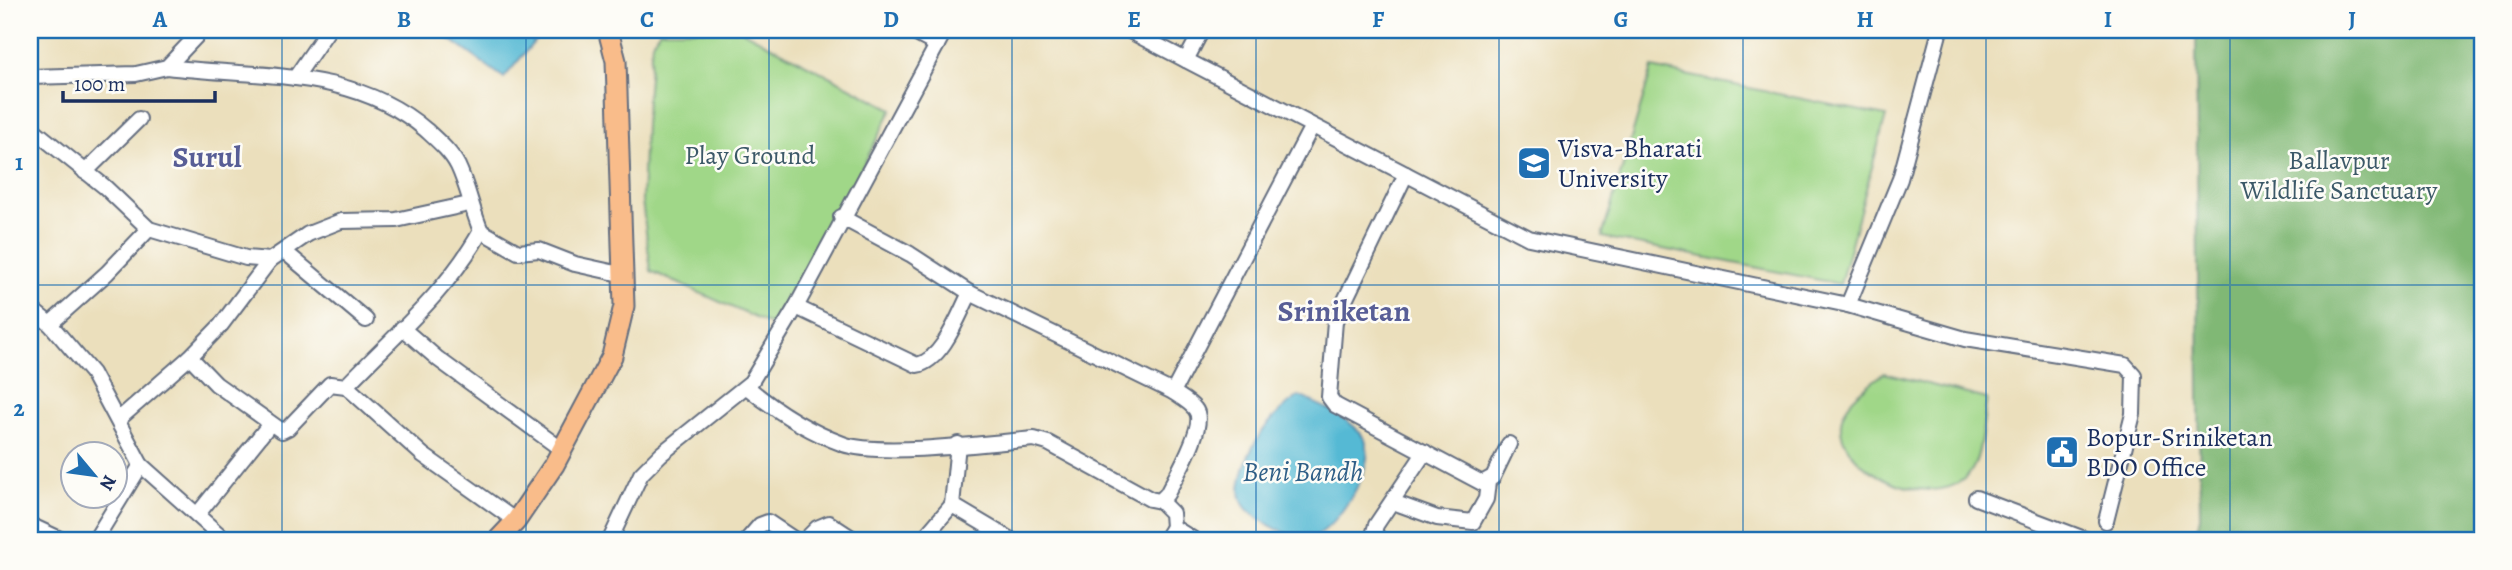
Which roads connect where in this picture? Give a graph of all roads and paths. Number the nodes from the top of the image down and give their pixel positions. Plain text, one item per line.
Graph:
1 (202, 30) edge
2 (328, 30) edge
3 (608, 30) edge
4 (909, 30) edge
5 (945, 30) edge
6 (1128, 30) edge
7 (1202, 30) edge
8 (1940, 30) edge
9 (937, 45) junction
10 (1186, 60) junction
11 (167, 67) junction
12 (30, 77) edge
13 (295, 78) junction
14 (139, 119) dead end
15 (1312, 125) junction
16 (30, 127) edge
17 (85, 172) junction
18 (1406, 174) junction
19 (469, 204) junction
20 (841, 217) junction
21 (149, 229) junction
22 (481, 231) junction
23 (284, 251) junction
24 (270, 261) junction
25 (625, 275) junction
26 (970, 293) junction
27 (1848, 305) junction
28 (796, 307) junction
29 (31, 312) edge
30 (366, 320) dead end
31 (50, 324) junction
32 (402, 328) junction
33 (190, 357) junction
34 (346, 386) junction
35 (747, 387) junction
36 (1173, 392) junction
37 (119, 419) junction
38 (270, 424) junction
39 (958, 444) junction
40 (1508, 444) dead end
41 (561, 449) junction
42 (1425, 452) junction
43 (141, 465) junction
44 (1488, 482) junction
45 (1976, 498) dead end
46 (1160, 500) junction
47 (1393, 502) junction
48 (952, 505) junction
49 (197, 515) junction
50 (516, 521) junction
51 (2106, 521) dead end
52 (30, 525) edge
53 (1173, 527) junction
54 (62, 540) edge
55 (95, 540) edge
56 (225, 540) edge
57 (498, 540) edge
58 (610, 540) edge
59 (747, 540) edge
60 (795, 540) edge
61 (805, 540) edge
62 (855, 540) edge
63 (922, 540) edge
64 (1011, 540) edge
65 (1165, 540) edge
66 (1194, 540) edge
67 (1380, 540) edge
68 (2087, 540) edge

1 - 11 street
2 - 13 street
3 - 25 main road
4 - 9 street
5 - 9 street
6 - 10 street
7 - 10 street
8 - 27 street
9 - 20 street
10 - 15 street
11 - 12 street
11 - 13 street
13 - 19 street
14 - 17 street
15 - 18 street
15 - 36 street
16 - 17 street
17 - 21 street
18 - 27 street
18 - 42 street
19 - 22 street
19 - 23 street
20 - 26 street
20 - 28 street
21 - 24 street
21 - 31 street
22 - 25 street
22 - 32 street
23 - 24 street
23 - 30 street
24 - 33 street
25 - 41 main road
26 - 28 street
26 - 36 street
27 - 51 street
28 - 35 street
29 - 31 street
31 - 37 street
32 - 34 street
32 - 41 street
33 - 37 street
33 - 38 street
34 - 38 street
34 - 50 street
35 - 39 street
35 - 58 street
36 - 46 street
37 - 43 street
38 - 49 street
39 - 46 street
39 - 48 street
40 - 44 street
41 - 50 main road
42 - 44 street
42 - 47 street
43 - 49 street
43 - 55 street
44 - 47 street
45 - 68 street
46 - 53 street
47 - 67 street
48 - 63 street
48 - 64 street
49 - 56 street
50 - 57 main road
52 - 54 street
53 - 65 street
53 - 66 street
59 - 60 street
61 - 62 street

